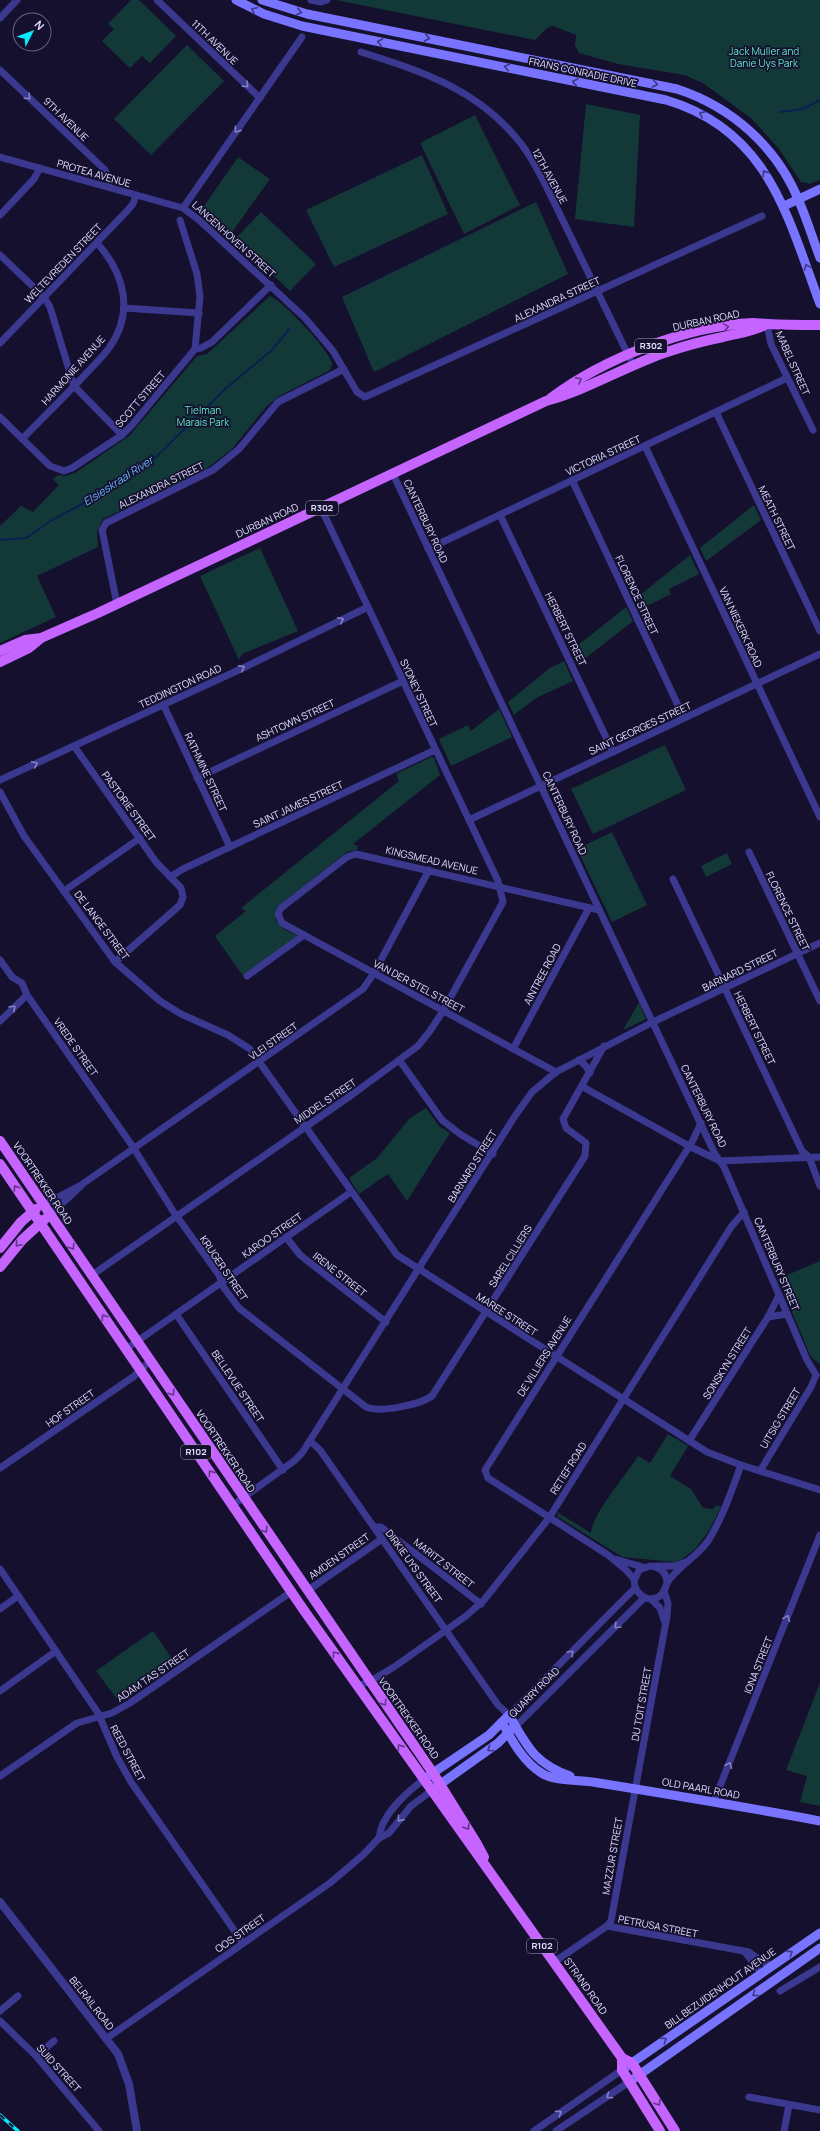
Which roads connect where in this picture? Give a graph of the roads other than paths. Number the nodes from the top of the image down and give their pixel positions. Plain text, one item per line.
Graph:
1 (17, 0) edge
2 (157, 0) edge
3 (236, 0) edge
4 (262, 0) edge
5 (311, 0) edge
6 (326, 0) edge
7 (0, 18) edge
8 (302, 38) dead end
9 (361, 52) dead end
10 (0, 70) edge
11 (260, 98) junction
12 (0, 157) edge
13 (40, 168) junction
14 (108, 187) junction
15 (820, 190) edge
16 (136, 194) junction
17 (799, 200) junction
18 (784, 206) junction
19 (183, 208) junction
20 (0, 215) edge
21 (762, 216) dead end
22 (180, 220) dead end
23 (97, 243) junction
24 (0, 255) edge
25 (820, 258) edge
26 (271, 286) junction
27 (598, 291) junction
28 (44, 297) junction
29 (820, 304) edge
30 (124, 308) junction
31 (199, 313) junction
32 (767, 324) junction
33 (820, 325) edge
34 (0, 343) edge
35 (195, 349) junction
36 (628, 354) junction
37 (633, 365) junction
38 (344, 369) junction
39 (787, 378) junction
40 (74, 386) junction
41 (361, 396) joint
42 (546, 402) junction
43 (716, 412) junction
44 (0, 417) edge
45 (813, 430) dead end
46 (122, 435) junction
47 (22, 439) junction
48 (645, 446) junction
49 (393, 474) junction
50 (572, 480) junction
51 (321, 508) junction
52 (500, 515) junction
53 (428, 549) junction
54 (117, 604) junction
55 (368, 607) junction
56 (820, 631) edge
57 (41, 638) junction
58 (0, 651) edge
59 (820, 654) edge
60 (0, 662) edge
61 (402, 681) junction
62 (757, 684) junction
63 (164, 706) junction
64 (684, 718) junction
65 (74, 746) junction
66 (435, 750) junction
67 (613, 752) junction
68 (197, 778) junction
69 (0, 780) edge
70 (541, 786) junction
71 (0, 792) edge
72 (820, 817) edge
73 (469, 820) junction
74 (140, 838) junction
75 (230, 847) junction
76 (749, 852) dead end
77 (429, 870) junction
78 (170, 877) junction
79 (673, 879) dead end
80 (499, 886) junction
81 (64, 891) junction
82 (589, 908) junction
83 (599, 910) junction
84 (278, 914) joint
85 (304, 935) junction
86 (820, 943) edge
87 (797, 954) junction
88 (0, 960) edge
89 (115, 962) junction
90 (374, 973) junction
91 (247, 976) dead end
92 (725, 989) junction
93 (27, 995) junction
94 (820, 1001) edge
95 (443, 1011) junction
96 (0, 1021) edge
97 (653, 1022) junction
98 (604, 1046) junction
99 (513, 1049) junction
100 (579, 1060) junction
101 (261, 1061) junction
102 (400, 1061) junction
103 (556, 1072) junction
104 (590, 1073) junction
105 (583, 1086) junction
106 (701, 1124) junction
107 (306, 1126) junction
108 (0, 1141) edge
109 (689, 1146) junction
110 (134, 1148) junction
111 (493, 1154) junction
112 (820, 1156) edge
113 (809, 1157) junction
114 (720, 1161) junction
115 (0, 1164) edge
116 (81, 1185) junction
117 (820, 1186) edge
118 (351, 1192) junction
119 (43, 1205) junction
120 (32, 1212) junction
121 (744, 1212) junction
122 (50, 1215) junction
123 (177, 1216) junction
124 (40, 1223) junction
125 (286, 1237) junction
126 (0, 1248) edge
127 (0, 1267) edge
128 (419, 1270) junction
129 (92, 1275) junction
130 (221, 1282) junction
131 (779, 1295) junction
132 (784, 1306) junction
133 (486, 1312) junction
134 (176, 1314) junction
135 (787, 1314) junction
136 (768, 1317) junction
137 (386, 1322) junction
138 (137, 1341) junction
139 (126, 1349) junction
140 (555, 1356) junction
141 (150, 1361) junction
142 (140, 1370) junction
143 (818, 1374) edge
144 (344, 1390) junction
145 (623, 1399) junction
146 (310, 1441) junction
147 (689, 1441) junction
148 (741, 1465) junction
149 (0, 1468) edge
150 (283, 1470) junction
151 (760, 1471) junction
152 (820, 1490) edge
153 (243, 1498) junction
154 (233, 1505) junction
155 (549, 1518) junction
156 (374, 1527) junction
157 (820, 1535) edge
158 (382, 1539) junction
159 (608, 1555) junction
160 (690, 1560) junction
161 (655, 1566) junction
162 (643, 1567) junction
163 (0, 1569) edge
164 (634, 1579) junction
165 (667, 1584) junction
166 (635, 1588) junction
167 (307, 1590) junction
168 (664, 1591) junction
169 (291, 1592) junction
170 (18, 1596) junction
171 (648, 1598) junction
172 (481, 1604) junction
173 (0, 1609) edge
174 (666, 1623) junction
175 (317, 1628) junction
176 (448, 1629) junction
177 (56, 1651) junction
178 (369, 1682) junction
179 (357, 1686) junction
180 (0, 1691) edge
181 (498, 1705) junction
182 (509, 1715) junction
183 (99, 1716) junction
184 (502, 1722) junction
185 (516, 1726) junction
186 (508, 1733) junction
187 (527, 1745) junction
188 (433, 1773) junction
189 (543, 1774) junction
190 (0, 1776) edge
191 (579, 1779) junction
192 (423, 1780) junction
193 (440, 1784) junction
194 (636, 1789) junction
195 (431, 1791) junction
196 (714, 1801) junction
197 (820, 1821) edge
198 (379, 1838) junction
199 (489, 1868) junction
200 (0, 1902) edge
201 (607, 1926) junction
202 (820, 1933) edge
203 (243, 1943) junction
204 (820, 1948) edge
205 (745, 1952) junction
206 (554, 1962) junction
207 (798, 1963) junction
208 (772, 1965) junction
209 (820, 1967) edge
210 (761, 1973) junction
211 (780, 1991) dead end
212 (18, 1996) dead end
213 (0, 2011) edge
214 (0, 2021) edge
215 (107, 2038) junction
216 (54, 2041) dead end
217 (36, 2056) junction
218 (622, 2058) junction
219 (632, 2063) junction
220 (622, 2070) junction
221 (640, 2075) junction
222 (629, 2082) junction
223 (749, 2097) dead end
224 (789, 2105) junction
225 (820, 2110) edge
226 (99, 2131) edge
227 (137, 2131) edge
228 (534, 2131) edge
229 (556, 2131) edge
230 (660, 2131) edge
231 (675, 2131) edge
232 (784, 2131) edge

1 - 7 street
2 -> 11 street, 11TH AVENUE
18 -> 3 main road, FRANS CONRADIE DRIVE
4 -> 17 main road, FRANS CONRADIE DRIVE
5 - 6 street
8 - 11 street, LANGENHOVEN STREET
9 - 27 street, 12TH AVENUE
10 -> 14 street, 9TH AVENUE
11 -> 19 street, LANGENHOVEN STREET
12 - 13 street, PROTEA AVENUE
13 - 14 street, PROTEA AVENUE
13 - 20 street
14 - 16 street, PROTEA AVENUE
15 - 17 main road
16 - 19 street, PROTEA AVENUE
16 - 23 street, WELTEVREDEN STREET
17 - 18 main road
17 - 25 main road, FRANS CONRADIE DRIVE
29 -> 18 main road, FRANS CONRADIE DRIVE
19 - 26 street, LANGENHOVEN STREET
21 - 27 street, ALEXANDRA STREET
22 - 31 street
23 - 28 street, WELTEVREDEN STREET
23 - 30 street, HARMONIE AVENUE
24 - 28 street
26 - 35 street, SCOTT STREET
26 - 38 street, LANGENHOVEN STREET
27 - 36 street, 12TH AVENUE
27 - 41 street, ALEXANDRA STREET
28 - 34 street, WELTEVREDEN STREET
28 - 40 street
30 - 31 street
30 - 40 street, HARMONIE AVENUE
31 - 35 street
32 - 33 main road, DURBAN ROAD / R302
36 -> 32 main road, DURBAN ROAD / R302
32 - 37 main road, DURBAN ROAD / R302
32 - 39 street, MABEL STREET
35 - 46 street, SCOTT STREET
36 - 37 street, 12TH AVENUE
42 -> 36 main road, DURBAN ROAD / R302
37 - 42 main road, DURBAN ROAD / R302
38 - 41 street, LANGENHOVEN STREET
38 - 54 street, ALEXANDRA STREET
39 - 43 street, VICTORIA STREET
39 - 45 street, MABEL STREET
40 - 46 street
40 - 47 street, HARMONIE AVENUE
42 - 49 main road, DURBAN ROAD / R302
43 - 48 street, VICTORIA STREET
43 - 56 street, MEATH STREET
44 - 47 street
46 - 47 street, SCOTT STREET
48 - 50 street, VICTORIA STREET
48 - 62 street, VAN NIEKERK ROAD
49 - 51 main road, DURBAN ROAD / R302
49 - 53 street, CANTERBURY ROAD
50 - 52 street, VICTORIA STREET
50 - 64 street, FLORENCE STREET
51 - 54 main road, DURBAN ROAD / R302
51 - 55 street, SYDNEY STREET
52 - 53 street, VICTORIA STREET
52 - 67 street, HERBERT STREET
53 - 70 street, CANTERBURY ROAD
54 - 57 main road, DURBAN ROAD / R302
55 - 61 street, SYDNEY STREET
63 -> 55 street, TEDDINGTON ROAD
57 - 58 main road, DURBAN ROAD / R302
57 - 60 main road, DURBAN ROAD / R302
59 - 62 street, SAINT GEORGES STREET
61 - 66 street, SYDNEY STREET
61 - 68 street, ASHTOWN STREET
62 - 64 street, SAINT GEORGES STREET
62 - 72 street, VAN NIEKERK ROAD
63 - 65 street, TEDDINGTON ROAD
63 - 68 street, RATHMINE STREET
64 - 67 street, SAINT GEORGES STREET
69 -> 65 street, TEDDINGTON ROAD
65 - 74 street, PASTORIE STREET
66 - 73 street, SYDNEY STREET
66 - 75 street, SAINT JAMES STREET
67 - 70 street, SAINT GEORGES STREET
68 - 75 street, RATHMINE STREET
70 - 73 street, SAINT GEORGES STREET
70 - 83 street, CANTERBURY ROAD
71 - 81 street, DE LANGE STREET
73 - 80 street, SYDNEY STREET
74 - 78 street, PASTORIE STREET
74 - 81 street
75 - 78 street, SAINT JAMES STREET
76 - 87 street, FLORENCE STREET
77 - 80 street, KINGSMEAD AVENUE
77 - 84 street, KINGSMEAD AVENUE
77 - 90 street, VLEI STREET
78 - 89 street, PASTORIE STREET
79 - 92 street, HERBERT STREET
80 - 82 street, KINGSMEAD AVENUE
80 - 95 street, MIDDEL STREET
81 - 89 street, DE LANGE STREET
82 - 83 street, KINGSMEAD AVENUE
82 - 99 street, AINTREE ROAD
83 - 97 street, CANTERBURY ROAD
84 - 85 street, VAN DER STEL STREET
85 - 90 street, VAN DER STEL STREET
85 - 91 street
86 - 87 street, BARNARD STREET
87 - 92 street, BARNARD STREET
87 - 94 street, FLORENCE STREET
88 - 93 street, VREDE STREET
89 - 101 street, DE LANGE STREET
90 - 95 street, VAN DER STEL STREET
90 - 101 street, VLEI STREET
92 - 97 street, BARNARD STREET
92 - 113 street, HERBERT STREET
96 -> 93 street
93 - 110 street, VREDE STREET
95 - 99 street, VAN DER STEL STREET
95 - 102 street, MIDDEL STREET
97 - 98 street, BARNARD STREET
97 - 106 street, CANTERBURY ROAD
98 - 100 street, BARNARD STREET
98 - 104 street, SAREL CILLIERS
99 - 103 street, VAN DER STEL STREET
100 - 103 street, BARNARD STREET
100 - 104 street
101 - 107 street, MAREE STREET
101 - 110 street, VLEI STREET
102 - 107 street, MIDDEL STREET
102 - 111 street
103 - 111 street, BARNARD STREET
104 - 105 street, SAREL CILLIERS
105 - 109 street
105 - 133 street, SAREL CILLIERS
106 - 109 street, DE VILLIERS AVENUE
106 - 114 street, CANTERBURY ROAD
107 - 118 street, MAREE STREET
107 - 123 street, MIDDEL STREET
108 - 119 main road, VOORTREKKER ROAD / R102
109 - 114 street
109 - 140 street, DE VILLIERS AVENUE
110 - 116 street, VLEI STREET
110 - 123 street, KRUGER STREET
111 - 128 street, BARNARD STREET
112 - 113 street
113 - 114 street
113 - 117 street, HERBERT STREET
114 - 121 street, CANTERBURY STREET
120 -> 115 main road, R102
116 - 119 street, VLEI STREET
116 - 122 street, VLEI STREET
118 - 125 street, KAROO STREET
118 - 128 street, MAREE STREET
119 - 120 main road
119 - 122 main road, VOORTREKKER ROAD / R102
120 - 124 main road, R102
120 - 126 main road
121 - 131 street, CANTERBURY STREET
121 - 145 street, RETIEF ROAD
122 - 124 main road
122 -> 129 main road, VOORTREKKER ROAD / R102
123 - 129 street, MIDDEL STREET
123 - 130 street, KRUGER STREET
124 -> 127 main road
139 -> 124 main road, R102
125 - 130 street, KAROO STREET
125 - 137 street, IRENE STREET
128 - 133 street, MAREE STREET
128 - 137 street, BARNARD STREET
129 - 138 main road, VOORTREKKER ROAD / R102
130 - 134 street, KAROO STREET
130 - 144 street, KRUGER STREET
131 - 132 street, CANTERBURY STREET
131 - 136 street, SONSKYN STREET
132 - 135 street, CANTERBURY STREET
132 - 136 street
133 - 140 street, MAREE STREET
133 - 144 street, SAREL CILLIERS
134 - 138 street, KAROO STREET
134 - 150 street, BELLEVUE STREET
135 - 136 street
135 - 143 street, CANTERBURY STREET
136 - 147 street, SONSKYN STREET
137 - 144 street, BARNARD STREET
138 - 139 street, KAROO STREET
138 - 141 main road, VOORTREKKER ROAD / R102
139 - 142 main road, R102
140 - 145 street, MAREE STREET
140 - 155 street, DE VILLIERS AVENUE
141 - 142 street, HOF STREET
141 -> 153 main road, VOORTREKKER ROAD / R102
142 - 149 street, HOF STREET
154 -> 142 main road, R102
143 - 151 street, UITSIG STREET
144 - 146 street, BARNARD STREET
145 - 147 street, MAREE STREET
145 - 155 street, RETIEF ROAD
146 - 150 street, BARNARD STREET
146 - 156 street, DIRKIE UYS STREET
147 - 148 street, MAREE STREET
148 - 151 street, MAREE STREET
148 - 160 street
150 - 153 street, BARNARD STREET
151 - 152 street, MAREE STREET
153 - 154 street, BARNARD STREET
153 -> 167 main road, VOORTREKKER ROAD / R102
154 - 169 main road, R102
155 - 159 street, DE VILLIERS AVENUE
155 - 172 street, RETIEF ROAD
156 - 158 street, DIRKIE UYS STREET
156 - 172 street, MARITZ STREET
196 -> 157 street, IONA STREET
158 - 167 street, AMDEN STREET
158 - 176 street, DIRKIE UYS STREET
159 - 162 street, DE VILLIERS AVENUE
159 - 164 street, DE VILLIERS AVENUE
160 - 161 street
160 - 165 street
161 - 162 street
161 - 165 street
162 - 164 street
163 - 170 street, REED STREET
164 - 166 street
165 - 168 street
166 - 171 street
182 -> 166 street, QUARRY ROAD
167 - 175 main road
167 - 178 main road, VOORTREKKER ROAD / R102
168 - 171 street
168 - 174 street, DU TOIT STREET
169 - 175 main road, R102
169 - 183 street, ADAM TAS STREET
170 - 173 street
170 - 177 street, REED STREET
171 - 174 street
171 -> 185 street, QUARRY ROAD
172 - 176 street, RETIEF ROAD
174 - 194 street, DU TOIT STREET
179 -> 175 main road, R102
176 - 178 street, RETIEF ROAD
176 - 181 street, DIRKIE UYS STREET
177 - 180 street
177 - 183 street, REED STREET
178 - 179 street, RETIEF ROAD
178 -> 188 main road, VOORTREKKER ROAD / R102
192 -> 179 main road, R102
181 - 182 street, DIRKIE UYS STREET
181 - 184 street, DIRKIE UYS STREET
182 - 184 main road, QUARRY ROAD
182 - 185 main road, OLD PAARL ROAD
183 - 190 street, ADAM TAS STREET
183 - 203 street, REED STREET
184 - 186 main road, OLD PAARL ROAD
184 - 188 main road, QUARRY ROAD
185 - 186 main road, QUARRY ROAD
185 - 187 main road, OLD PAARL ROAD
186 - 189 main road, OLD PAARL ROAD
186 -> 193 main road, QUARRY ROAD
187 - 189 main road
187 - 191 main road, OLD PAARL ROAD
188 - 192 main road, QUARRY ROAD
188 - 193 main road, STRAND ROAD / R102
189 - 191 main road, OLD PAARL ROAD
191 - 194 main road, OLD PAARL ROAD
192 - 195 main road, STRAND ROAD / R102
192 - 198 street, OOS STREET
193 - 195 main road, QUARRY ROAD
193 -> 199 main road, STRAND ROAD / R102
194 - 196 main road, OLD PAARL ROAD
194 - 201 street, MAZZUR STREET
195 -> 198 street, OOS STREET
195 - 199 main road, STRAND ROAD / R102
196 - 197 main road, OLD PAARL ROAD
198 - 203 street, OOS STREET
199 - 206 main road, STRAND ROAD / R102
200 - 215 street, BELRAIL ROAD
201 - 205 street, PETRUSA STREET
201 - 206 street, PETRUSA STREET
208 -> 202 main road, BILL BEZUIDENHOUT AVENUE
203 - 215 street, OOS STREET
204 - 207 main road
205 - 208 street, PETRUSA STREET
205 - 210 street
206 - 218 main road, STRAND ROAD / R102
207 - 210 main road
207 -> 221 main road
208 - 210 main road, BILL BEZUIDENHOUT AVENUE
209 - 211 street
219 -> 210 main road, BILL BEZUIDENHOUT AVENUE
212 - 213 street
214 - 217 street, SUID STREET
215 - 227 street, BELRAIL ROAD
216 - 217 street
217 - 226 street, SUID STREET
218 - 219 main road, STRAND ROAD / R102
218 - 220 main road
219 - 220 main road, BILL BEZUIDENHOUT AVENUE
219 - 221 main road, STRAND ROAD / R102
220 - 222 main road
228 -> 220 street
221 - 222 main road
221 -> 231 main road, STRAND ROAD / R102
222 -> 229 street
222 - 230 main road
223 - 224 street
224 - 225 street
224 - 232 street

